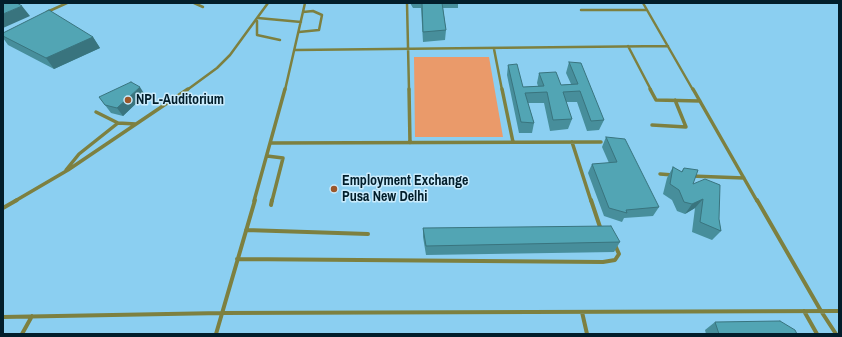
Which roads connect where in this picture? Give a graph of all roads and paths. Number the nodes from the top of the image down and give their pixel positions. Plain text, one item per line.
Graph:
1 (67, 3) edge
2 (194, 3) edge
3 (268, 3) edge
4 (305, 3) edge
5 (406, 3) edge
6 (643, 3) edge
7 (203, 7) dead end
8 (581, 10) dead end
9 (647, 10) junction
10 (303, 12) junction
11 (46, 13) edge
12 (257, 19) junction
13 (301, 22) junction
14 (299, 32) junction
15 (280, 40) dead end
16 (628, 46) junction
17 (668, 46) junction
18 (494, 49) junction
19 (295, 50) junction
20 (409, 50) junction
21 (675, 100) junction
22 (700, 101) junction
23 (96, 112) dead end
24 (118, 123) junction
25 (136, 124) junction
26 (652, 125) dead end
27 (513, 142) junction
28 (572, 142) junction
29 (601, 142) dead end
30 (271, 143) junction
31 (410, 143) junction
32 (267, 156) junction
33 (66, 171) junction
34 (660, 174) dead end
35 (675, 175) edge
36 (683, 176) edge
37 (744, 178) junction
38 (271, 205) dead end
39 (3, 208) edge
40 (246, 230) junction
41 (368, 234) dead end
42 (608, 234) edge
43 (614, 242) edge
44 (238, 259) junction
45 (804, 311) junction
46 (839, 311) edge
47 (582, 312) junction
48 (821, 312) junction
49 (222, 313) junction
50 (32, 316) junction
51 (3, 317) edge
52 (22, 334) edge
53 (216, 334) edge
54 (587, 334) edge
55 (817, 334) edge
56 (836, 334) edge

1 - 11 lane
2 - 7 lane
3 - 12 lane
4 - 10 lane
5 - 20 lane
6 - 9 lane
8 - 9 lane
9 - 17 lane
10 - 13 lane
10 - 14 lane
12 - 13 lane
12 - 15 lane
12 - 25 lane
13 - 14 lane
14 - 19 lane
16 - 17 lane
16 - 18 lane
16 - 21 lane
17 - 22 lane
18 - 20 lane
18 - 27 lane
19 - 20 lane
19 - 30 lane
20 - 31 lane
21 - 22 lane
21 - 26 lane
22 - 37 lane
23 - 24 lane
24 - 25 lane
24 - 33 lane
25 - 33 lane
27 - 28 lane
27 - 31 lane
28 - 29 lane
28 - 42 lane
30 - 31 lane
30 - 32 lane
32 - 38 lane
32 - 40 lane
33 - 39 lane
34 - 35 lane
36 - 37 lane
37 - 48 lane
40 - 41 lane
40 - 44 lane
43 - 44 lane
44 - 49 lane
45 - 47 lane
45 - 48 lane
45 - 55 lane
46 - 48 lane
47 - 49 lane
47 - 54 lane
48 - 56 lane
49 - 50 lane
49 - 53 lane
50 - 51 lane
50 - 52 lane

